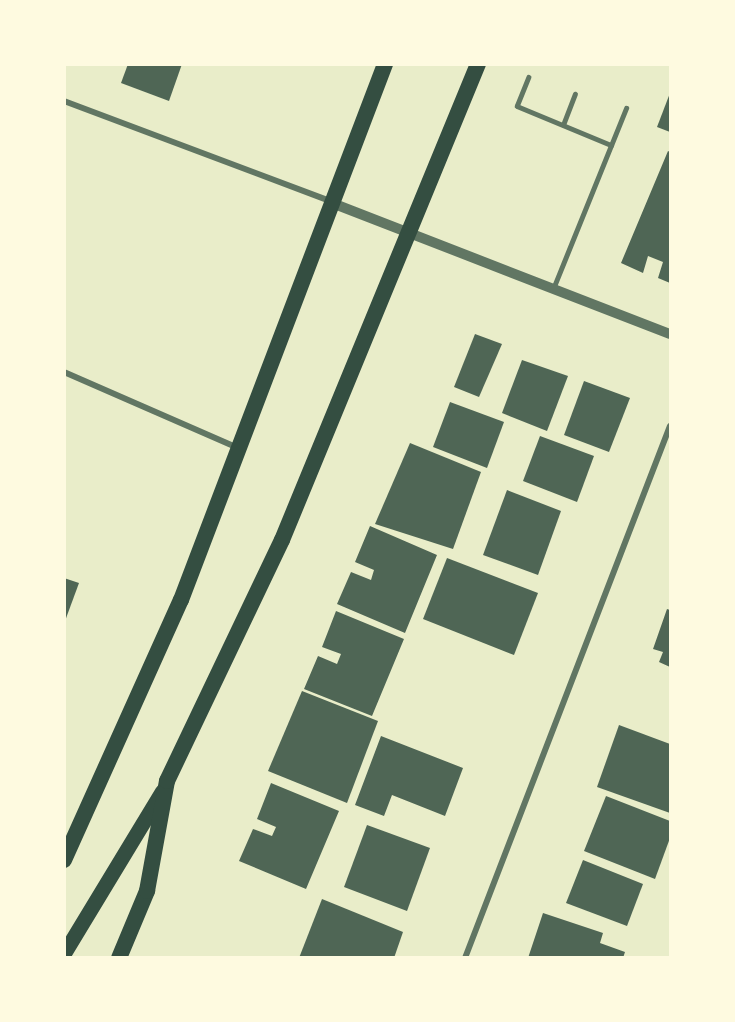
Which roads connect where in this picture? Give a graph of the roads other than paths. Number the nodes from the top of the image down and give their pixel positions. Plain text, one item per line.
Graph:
1 (385, 64) edge
2 (478, 64) edge
3 (529, 77) dead end
4 (575, 93) dead end
5 (64, 101) edge
6 (626, 108) dead end
7 (563, 125) junction
8 (611, 145) junction
9 (333, 202) junction
10 (411, 233) junction
11 (553, 289) junction
12 (670, 334) edge
13 (64, 372) edge
14 (670, 426) edge
15 (238, 448) junction
16 (167, 782) junction
17 (64, 860) edge
18 (64, 953) edge
19 (119, 957) edge
20 (465, 957) edge

1 - 9 highway
2 - 10 highway
3 - 7 lane
4 - 7 lane
5 - 9 street
6 - 8 lane
7 - 8 lane
8 - 11 lane
9 - 10 street
9 - 15 highway
10 - 11 street
10 - 16 highway
11 - 12 street
13 - 15 street
14 - 20 street
15 - 17 highway
16 - 18 main road
16 - 19 highway

